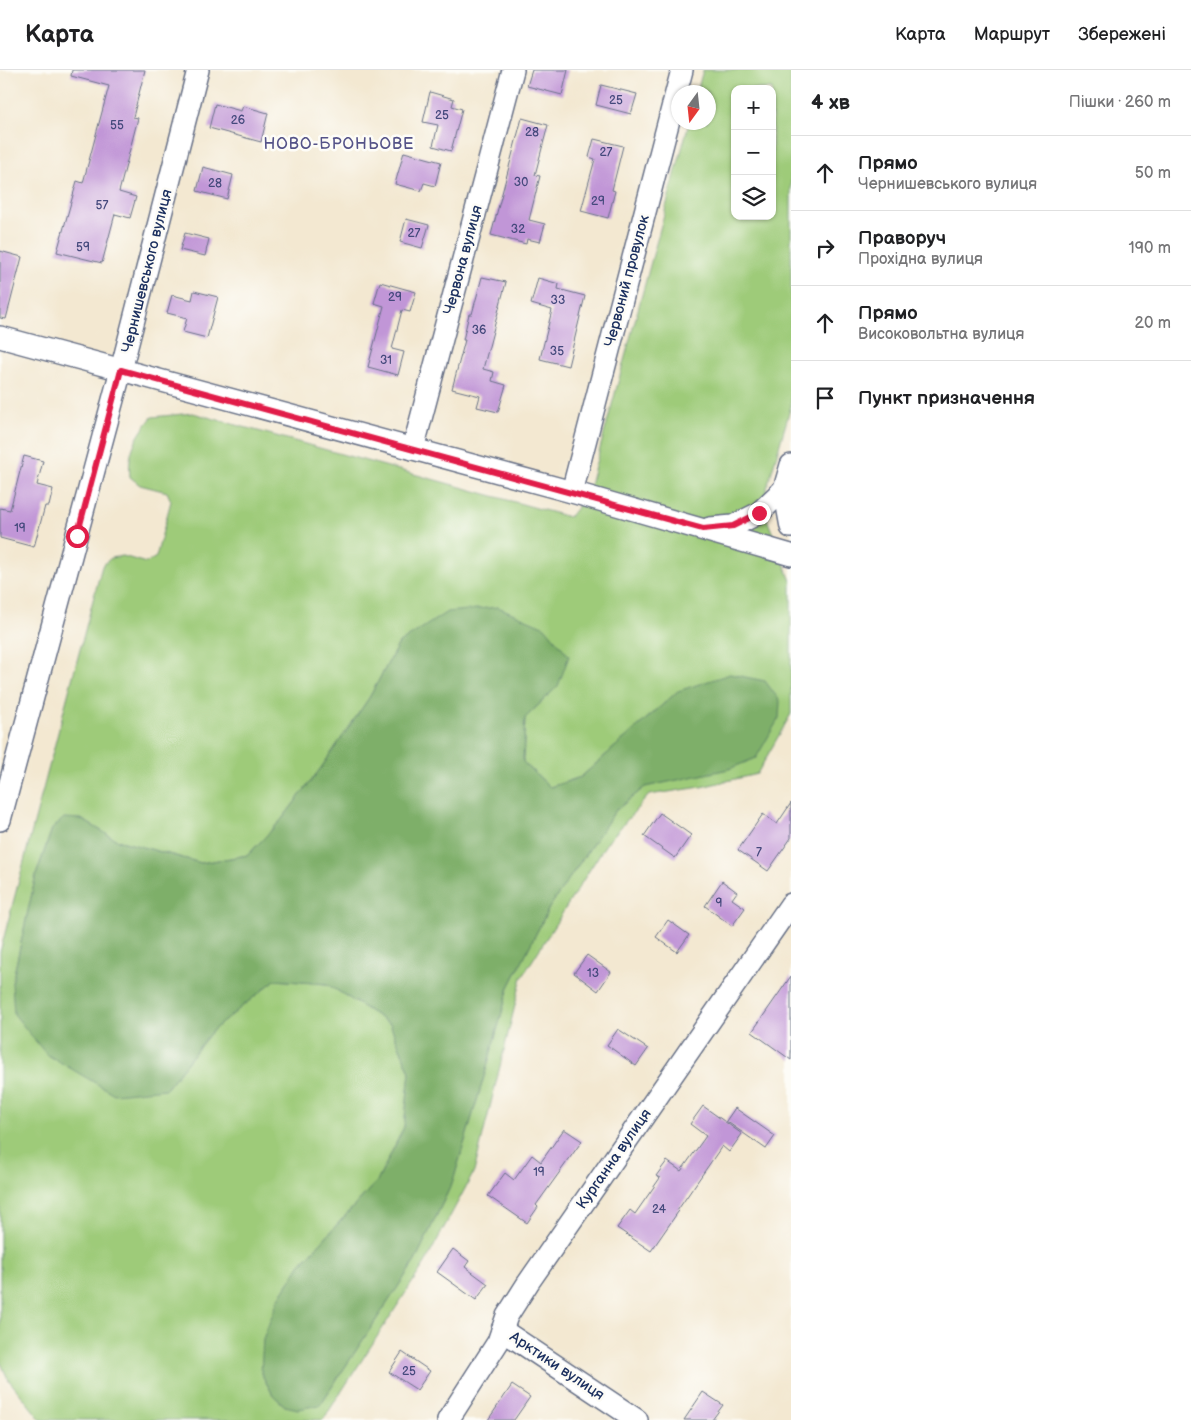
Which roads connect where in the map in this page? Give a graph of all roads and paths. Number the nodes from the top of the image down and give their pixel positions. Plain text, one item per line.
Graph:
1 (198, 70) edge
2 (513, 70) edge
3 (682, 70) edge
4 (0, 337) edge
5 (121, 370) junction
6 (413, 449) junction
7 (791, 465) edge
8 (784, 489) junction
9 (572, 492) junction
10 (791, 527) edge
11 (703, 529) junction
12 (791, 555) edge
13 (0, 820) edge
14 (791, 904) edge
15 (502, 1330) junction
16 (448, 1420) edge
17 (637, 1420) edge

1 - 5 street, Чернишевського вулиця
2 - 6 street, Червона вулиця
3 - 9 street, Червоний провулок
4 - 5 street
5 - 6 street
5 - 13 street, Чернишевського вулиця
6 - 9 street
7 - 8 street
8 - 10 street
8 - 11 street
9 - 11 street
11 - 12 street
14 - 15 street, Курганна вулиця
15 - 16 street, Курганна вулиця
15 - 17 street, Арктики вулиця

